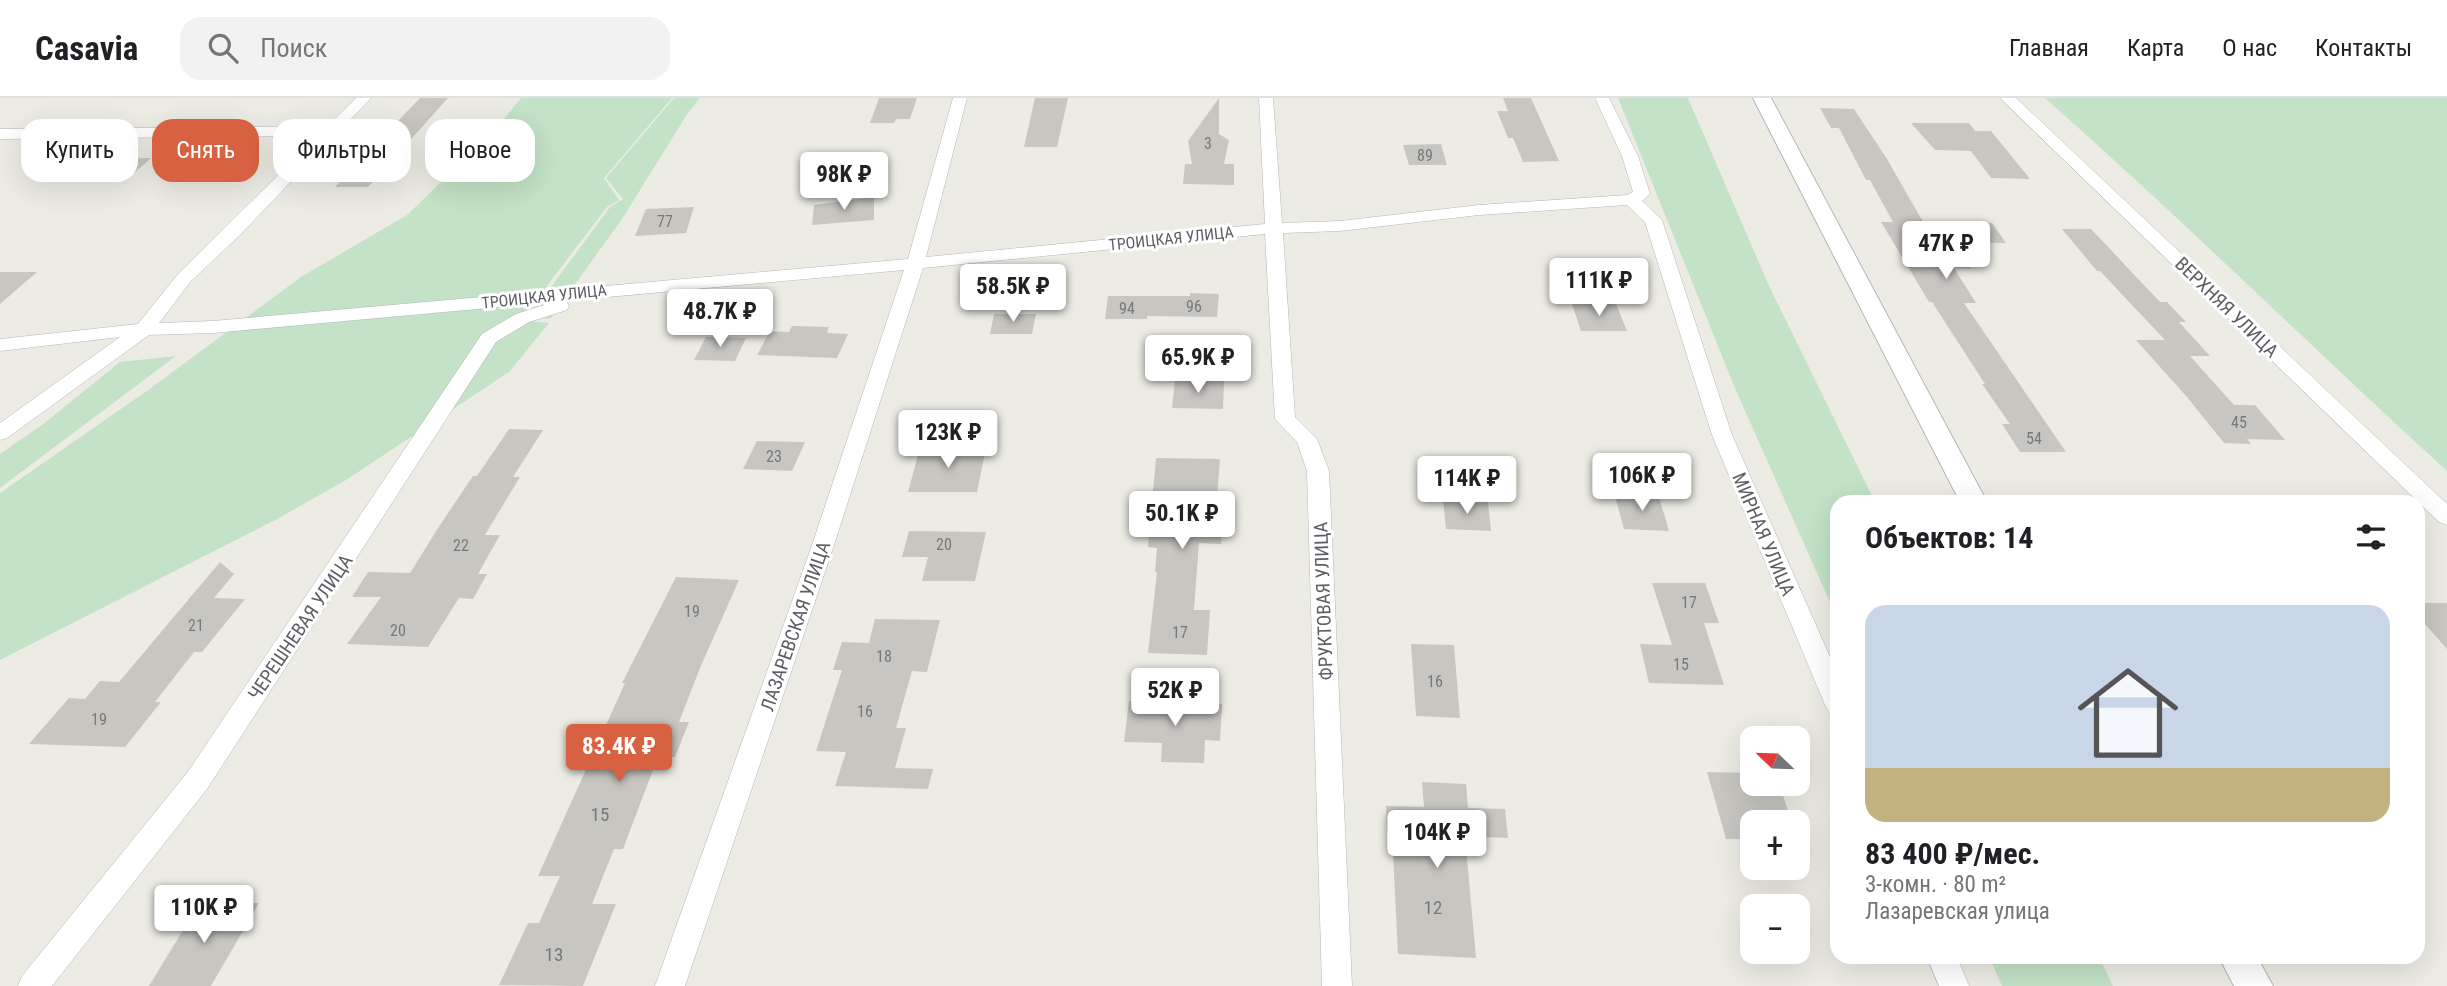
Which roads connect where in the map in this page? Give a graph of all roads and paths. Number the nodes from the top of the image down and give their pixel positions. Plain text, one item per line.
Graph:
1 (364, 98) edge
2 (960, 98) edge
3 (1266, 98) edge
4 (1602, 98) edge
5 (1762, 98) edge
6 (2007, 98) edge
7 (342, 119) edge
8 (273, 132) edge
9 (2, 136) edge
10 (280, 182) edge
11 (1631, 200) junction
12 (1275, 228) junction
13 (915, 264) junction
14 (579, 293) junction
15 (144, 329) junction
16 (0, 345) edge
17 (0, 433) edge
18 (1970, 495) edge
19 (2424, 495) edge
20 (2425, 496) edge
21 (2447, 517) edge
22 (1830, 686) edge
23 (1945, 964) edge
24 (2241, 964) edge
25 (33, 986) edge
26 (670, 986) edge
27 (1337, 986) edge
28 (1954, 986) edge
29 (2254, 986) edge

1 - 7 street
2 - 13 street, ЛАЗАРЕВСКАЯ УЛИЦА
3 - 12 street, ФРУКТОВАЯ УЛИЦА
4 - 11 street
5 - 18 street
6 - 19 street, ВЕРХНЯЯ УЛИЦА
8 - 9 street
10 - 15 street
11 - 12 street, ТРОИЦКАЯ УЛИЦА
11 - 22 street, МИРНАЯ УЛИЦА
12 - 13 street, ТРОИЦКАЯ УЛИЦА
12 - 27 street, ФРУКТОВАЯ УЛИЦА
13 - 14 street, ТРОИЦКАЯ УЛИЦА
13 - 26 street, ЛАЗАРЕВСКАЯ УЛИЦА
14 - 15 street, ТРОИЦКАЯ УЛИЦА
14 - 25 street, ЧЕРЕШНЕВАЯ УЛИЦА
15 - 16 street, ТРОИЦКАЯ УЛИЦА
15 - 17 street
20 - 21 street, ВЕРХНЯЯ УЛИЦА
23 - 28 street
24 - 29 street

